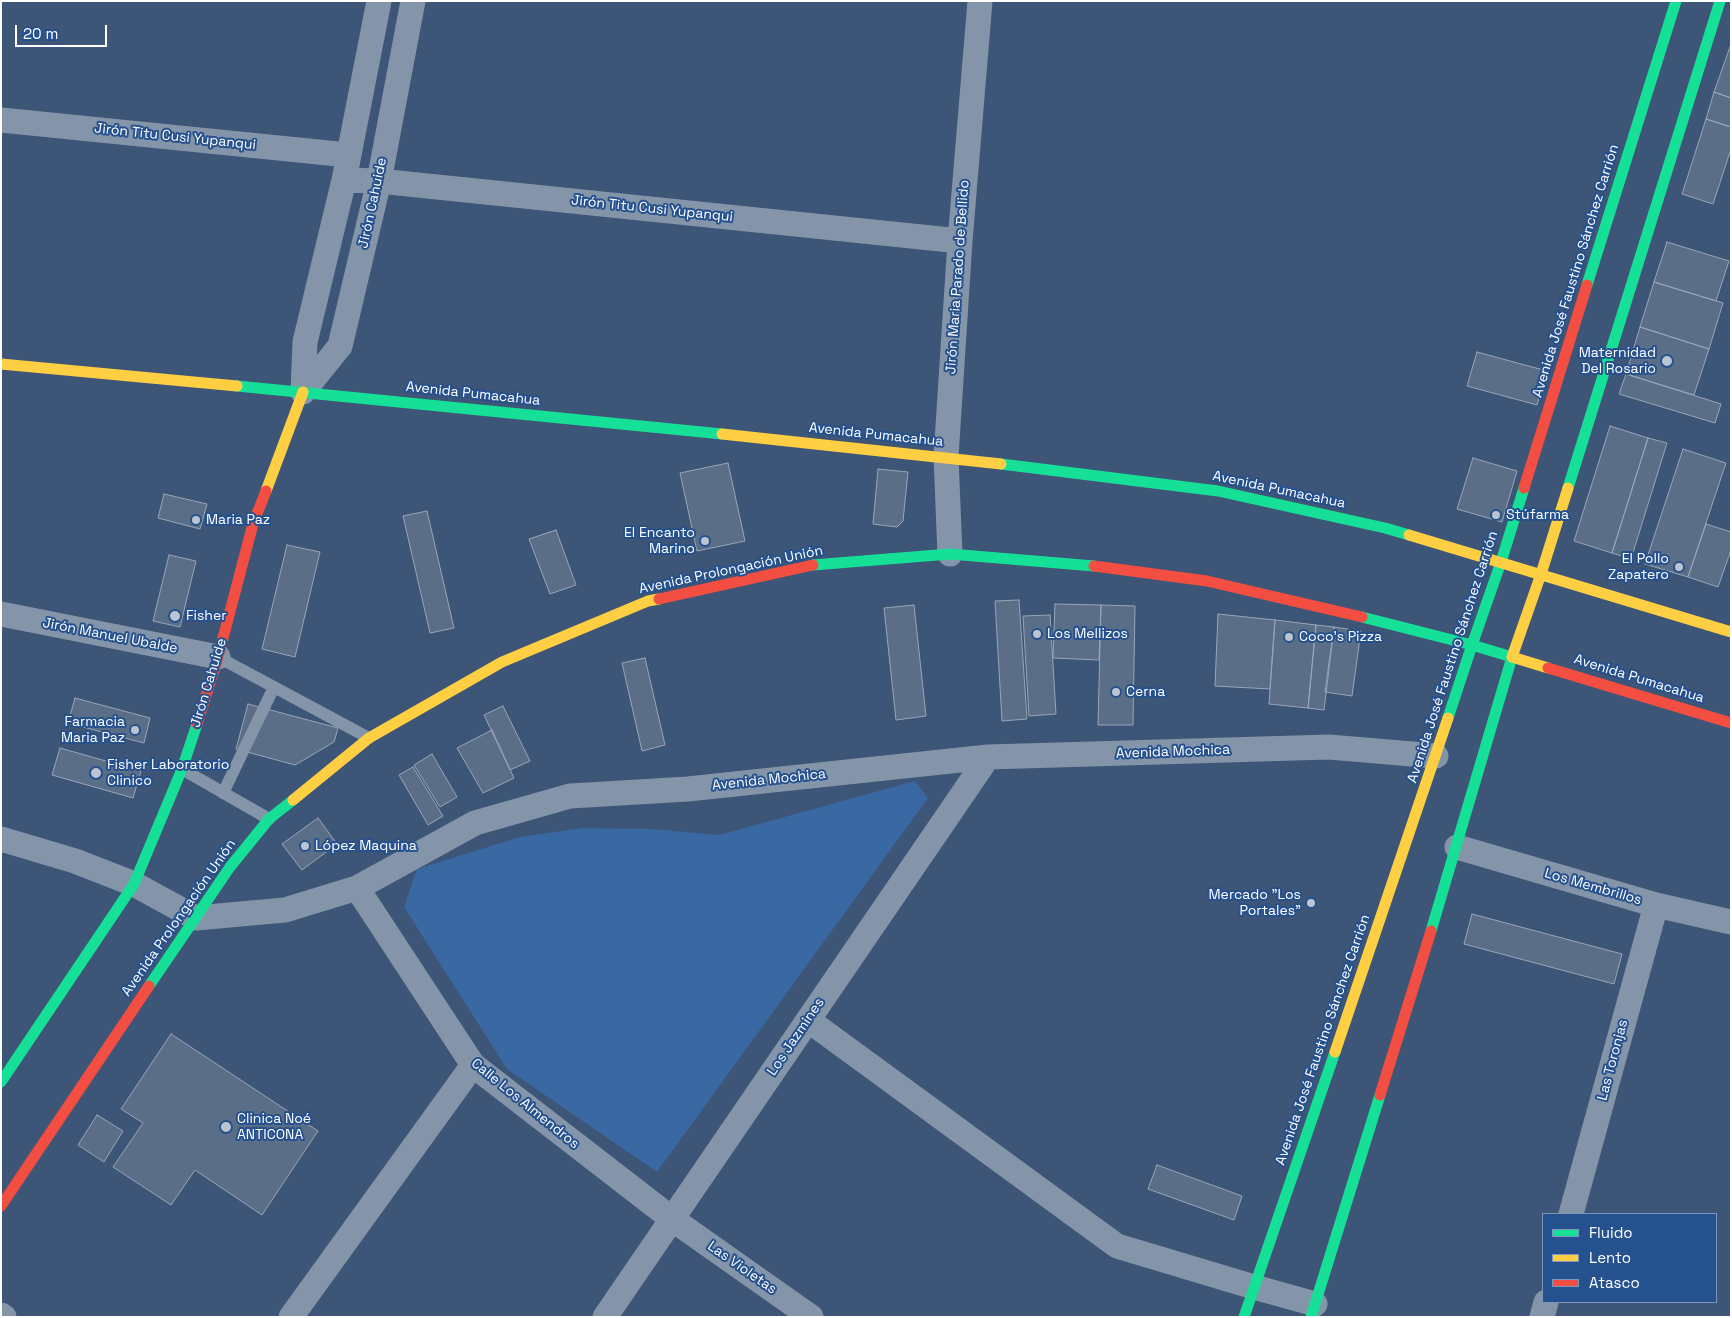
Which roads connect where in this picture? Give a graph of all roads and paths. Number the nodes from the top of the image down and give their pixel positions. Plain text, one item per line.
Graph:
1 (379, 1) edge
2 (413, 1) edge
3 (980, 1) edge
4 (1676, 1) edge
5 (1720, 1) edge
6 (1, 120) edge
7 (348, 155) junction
8 (344, 180) junction
9 (379, 181) junction
10 (960, 241) junction
11 (1, 364) edge
12 (303, 392) junction
13 (946, 457) junction
14 (950, 554) junction
15 (1501, 562) junction
16 (1541, 574) junction
17 (1, 614) edge
18 (1731, 632) edge
19 (1472, 645) junction
20 (218, 657) junction
21 (1512, 657) junction
22 (274, 687) junction
23 (1731, 723) edge
24 (369, 738) junction
25 (1436, 756) junction
26 (988, 757) junction
27 (182, 769) junction
28 (223, 793) junction
29 (269, 819) junction
30 (1, 839) edge
31 (1457, 847) junction
32 (134, 884) junction
33 (357, 888) junction
34 (1656, 905) junction
35 (196, 918) junction
36 (1731, 922) edge
37 (808, 1020) junction
38 (473, 1065) junction
39 (1, 1082) edge
40 (1, 1206) edge
41 (1571, 1213) edge
42 (672, 1219) junction
43 (1254, 1288) junction
44 (1546, 1303) edge
45 (1314, 1310) edge
46 (291, 1317) edge
47 (605, 1317) edge
48 (811, 1317) edge
49 (1244, 1317) edge
50 (1542, 1317) edge

1 - 7 street, Jirón Cahuide
2 - 9 street, Jirón Cahuide
3 - 10 street, Jirón Maria Parado de Bellido
4 - 15 main road, Avenida José Faustino Sánchez Carrión
5 - 16 main road
6 - 7 street, Jirón Titu Cusi Yupanqui
7 - 8 street, Jirón Cahuide
8 - 9 street, Jirón Titu Cusi Yupanqui
8 - 12 street, Jirón Cahuide
9 - 10 street, Jirón Titu Cusi Yupanqui
9 - 12 street, Jirón Cahuide
10 - 13 street, Jirón Maria Parado de Bellido
11 - 12 main road, Avenida Pumacahua
12 - 13 main road, Avenida Pumacahua
12 - 20 main road, Jirón Cahuide
13 - 14 street, Jirón Maria Parado de Bellido
13 - 15 main road, Avenida Pumacahua
14 - 19 main road, Avenida Pumacahua
14 - 24 main road, Avenida Prolongación Unión
15 - 16 main road, Avenida Pumacahua
15 - 19 main road, Avenida José Faustino Sánchez Carrión
16 - 18 main road, Avenida Pumacahua
16 - 21 main road
17 - 20 street, Jirón Manuel Ubalde
19 - 21 main road, Avenida Pumacahua
19 - 25 main road, Avenida José Faustino Sánchez Carrión
20 - 22 lane
20 - 27 main road, Jirón Cahuide
21 - 23 main road, Avenida Pumacahua
21 - 31 main road
22 - 24 lane
22 - 28 lane
24 - 29 main road, Avenida Prolongación Unión
25 - 26 street, Avenida Mochica
25 - 43 main road, Avenida José Faustino Sánchez Carrión
26 - 33 street, Avenida Mochica
26 - 37 street, Los Jazmines
27 - 28 lane
27 - 32 main road, Jirón Cahuide
28 - 29 lane
29 - 35 main road, Avenida Prolongación Unión
30 - 32 street
31 - 34 street, Los Membrillos
31 - 45 main road
32 - 35 street
32 - 39 main road
33 - 35 street, Avenida Mochica
33 - 38 street, Calle Los Almendros
34 - 36 street, Los Membrillos
34 - 41 street, Las Toronjas
35 - 40 main road, Avenida Prolongación Unión
37 - 42 street, Los Jazmines
37 - 43 street
38 - 42 street, Calle Los Almendros
38 - 46 street
42 - 47 street, Los Jazmines
42 - 48 street, Las Violetas
43 - 45 street
43 - 49 main road, Avenida José Faustino Sánchez Carrión
44 - 50 street

